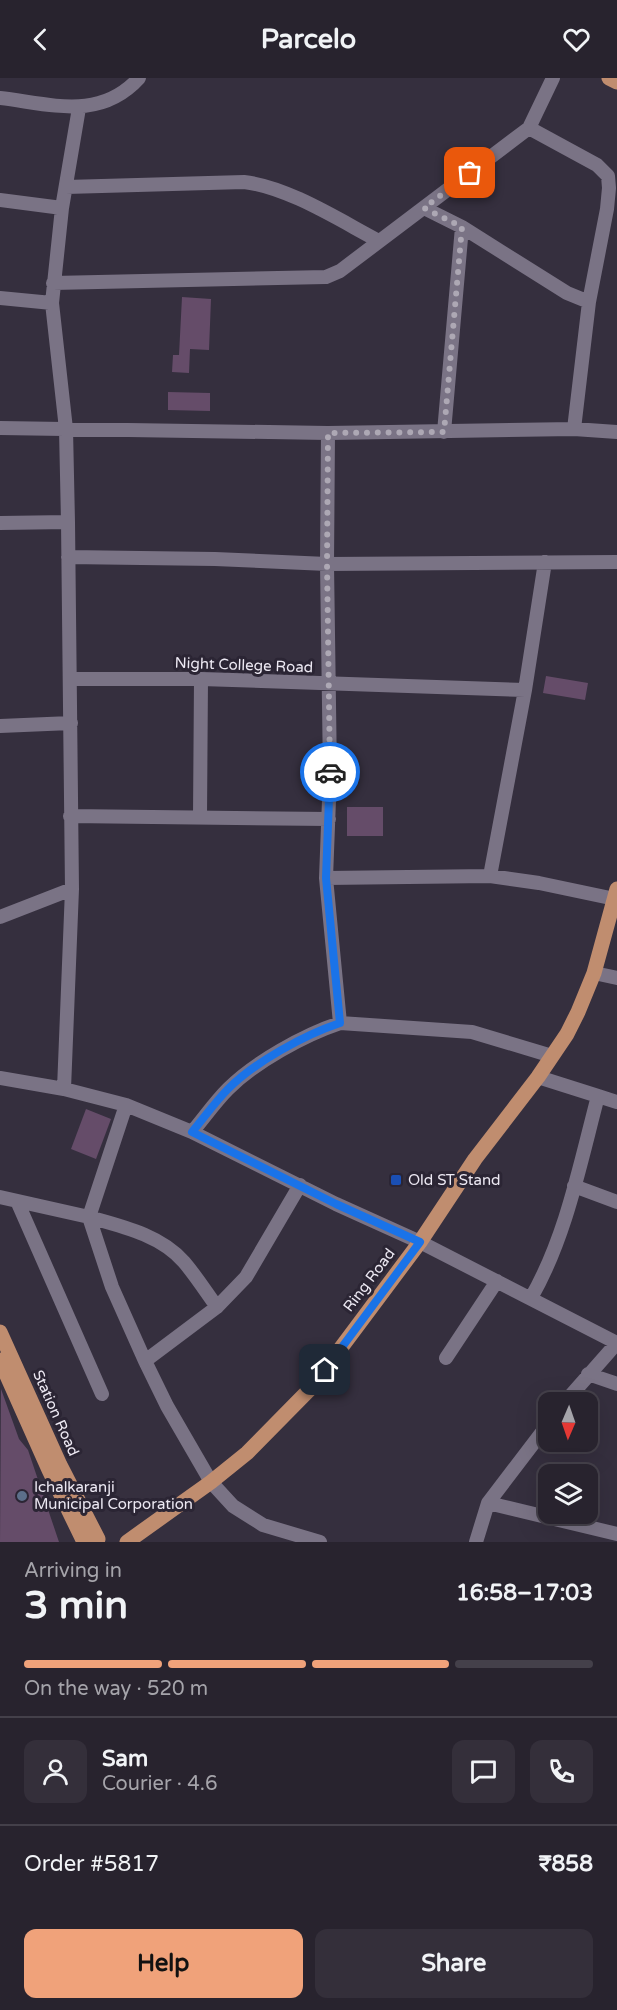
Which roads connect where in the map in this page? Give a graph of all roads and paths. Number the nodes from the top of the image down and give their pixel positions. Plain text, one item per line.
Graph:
1 (139, 78) edge
2 (553, 78) edge
3 (609, 78) edge
4 (617, 82) edge
5 (0, 98) edge
6 (79, 108) junction
7 (529, 128) junction
8 (66, 187) junction
9 (0, 200) edge
10 (62, 208) junction
11 (424, 208) junction
12 (462, 227) junction
13 (379, 241) junction
14 (52, 283) junction
15 (0, 298) edge
16 (589, 302) junction
17 (52, 303) junction
18 (0, 428) edge
19 (66, 429) junction
20 (574, 429) junction
21 (444, 432) junction
22 (617, 432) edge
23 (328, 433) junction
24 (68, 522) junction
25 (0, 523) edge
26 (68, 558) junction
27 (545, 562) junction
28 (617, 562) edge
29 (327, 564) junction
30 (71, 679) junction
31 (201, 679) junction
32 (328, 683) junction
33 (525, 690) junction
34 (71, 723) junction
35 (0, 726) edge
36 (70, 816) junction
37 (200, 817) junction
38 (328, 819) junction
39 (490, 876) junction
40 (326, 878) junction
41 (72, 889) junction
42 (616, 894) edge
43 (0, 917) edge
44 (594, 973) junction
45 (617, 978) edge
46 (340, 1023) junction
47 (552, 1056) junction
48 (538, 1077) junction
49 (0, 1078) edge
50 (64, 1089) junction
51 (598, 1096) junction
52 (617, 1102) edge
53 (126, 1105) junction
54 (192, 1132) junction
55 (300, 1185) junction
56 (574, 1186) junction
57 (0, 1197) edge
58 (17, 1201) junction
59 (617, 1202) edge
60 (89, 1217) junction
61 (420, 1242) junction
62 (497, 1281) junction
63 (531, 1298) junction
64 (217, 1307) junction
65 (0, 1332) edge
66 (617, 1343) edge
67 (446, 1358) dead end
68 (0, 1360) edge
69 (146, 1361) junction
70 (588, 1374) junction
71 (617, 1384) edge
72 (574, 1392) edge
73 (102, 1394) dead end
74 (538, 1437) edge
75 (211, 1482) junction
76 (488, 1503) junction
77 (617, 1534) edge
78 (95, 1541) edge
79 (127, 1542) edge
80 (320, 1542) edge
81 (476, 1542) edge

1 - 6 street
2 - 7 street
3 - 4 main road
5 - 6 street
6 - 8 street
7 - 11 street
7 - 16 street
8 - 10 street
8 - 13 street
9 - 10 street
10 - 14 street
11 - 12 street
11 - 13 street
12 - 16 street
12 - 21 street
13 - 14 street
14 - 17 street
15 - 17 street
16 - 20 street
17 - 19 street
18 - 19 street
19 - 23 street
19 - 24 street
20 - 21 street
20 - 22 street
21 - 23 street
23 - 29 street
24 - 25 street
24 - 26 street
26 - 29 street
26 - 30 street
27 - 28 street
27 - 29 street
27 - 33 street
29 - 32 street
30 - 31 street, Night College Road
30 - 34 street
31 - 32 street, Night College Road
31 - 37 street
32 - 33 street, Night College Road
32 - 38 street
33 - 39 street
34 - 35 street
34 - 36 street
36 - 37 street
36 - 41 street
37 - 38 street
38 - 40 street
39 - 40 street
39 - 42 street
40 - 46 street
41 - 43 street
41 - 50 street
42 - 44 main road, Ring Road
44 - 45 street
44 - 47 main road, Ring Road
46 - 47 street
46 - 54 street
47 - 48 main road, Ring Road
48 - 51 street
48 - 61 main road, Ring Road
49 - 50 street
50 - 53 street
51 - 52 street
51 - 56 street
53 - 54 street
53 - 60 street
54 - 55 street
55 - 61 street
55 - 64 street
56 - 59 street
56 - 63 street
57 - 58 street
58 - 60 street
58 - 73 street
60 - 64 street
60 - 69 street
61 - 62 street
61 - 75 main road, Ring Road
62 - 63 street
62 - 67 street
63 - 66 street
64 - 69 street
65 - 78 main road, Station Road
66 - 70 street
68 - 78 main road, Station Road
69 - 75 street
70 - 71 street
70 - 72 street
74 - 76 street
75 - 79 main road, Ring Road
75 - 80 street
76 - 77 street
76 - 81 street

